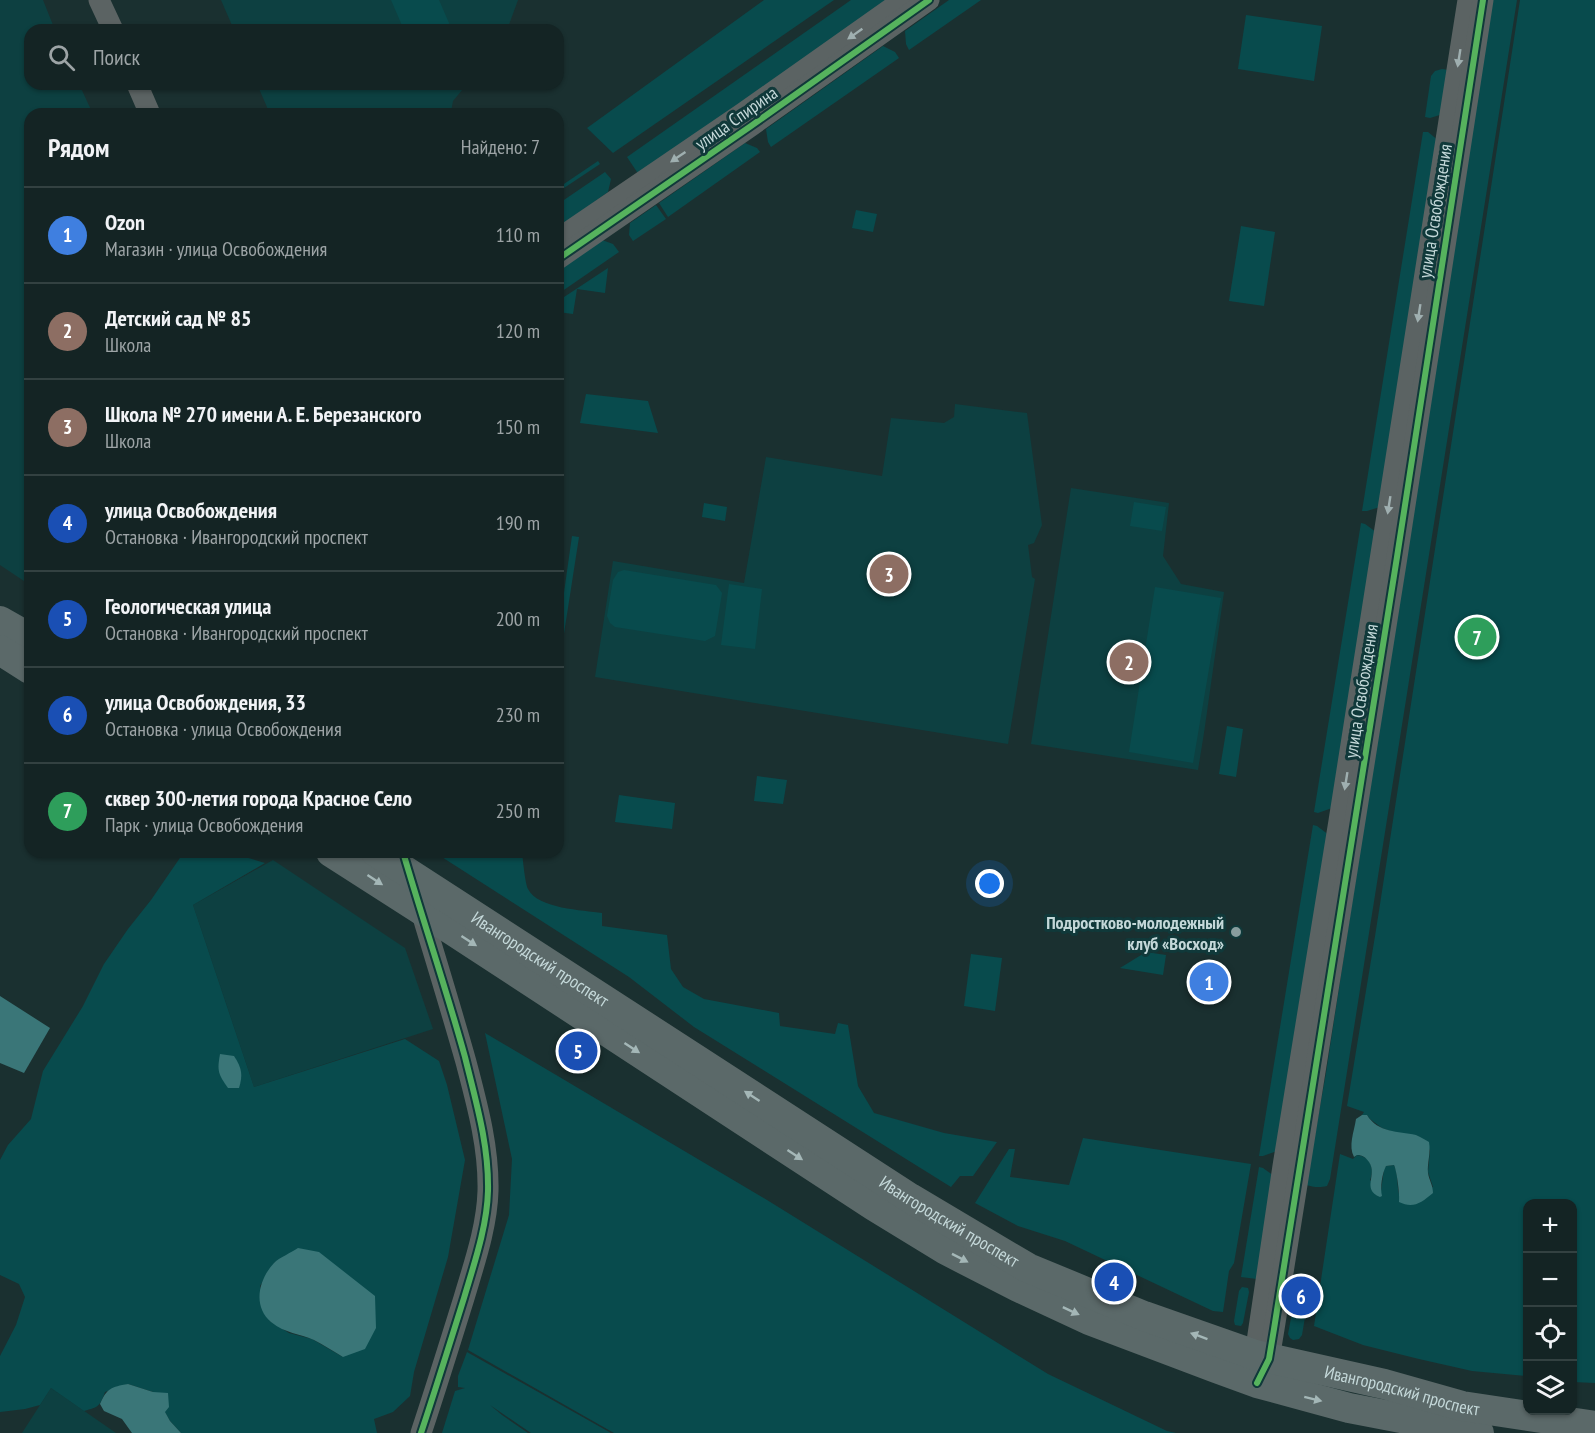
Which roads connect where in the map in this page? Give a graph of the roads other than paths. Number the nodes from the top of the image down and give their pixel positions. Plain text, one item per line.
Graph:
1 (99, 0) edge
2 (903, 0) edge
3 (929, 0) edge
4 (1468, 0) edge
5 (1483, 0) edge
6 (110, 24) edge
7 (140, 90) edge
8 (147, 108) edge
9 (564, 235) edge
10 (564, 255) edge
11 (0, 621) edge
12 (24, 635) edge
13 (0, 650) edge
14 (24, 665) edge
15 (340, 858) edge
16 (406, 863) edge
17 (420, 909) junction
18 (1260, 1366) junction
19 (1595, 1426) edge
20 (421, 1433) edge
21 (1479, 1433) edge

1 - 6 street
2 -> 9 street, улица Спирина
3 - 10 street, улица Спирина
4 -> 18 street, улица Освобождения
5 - 18 street, улица Освобождения
7 - 8 street
11 - 12 highway
13 - 14 highway
15 -> 17 highway, Ивангородский проспект
16 - 17 street
18 -> 16 highway, Ивангородский проспект
17 -> 18 highway, Ивангородский проспект
17 - 20 street
18 - 19 highway, Ивангородский проспект
18 -> 21 highway, Ивангородский проспект

